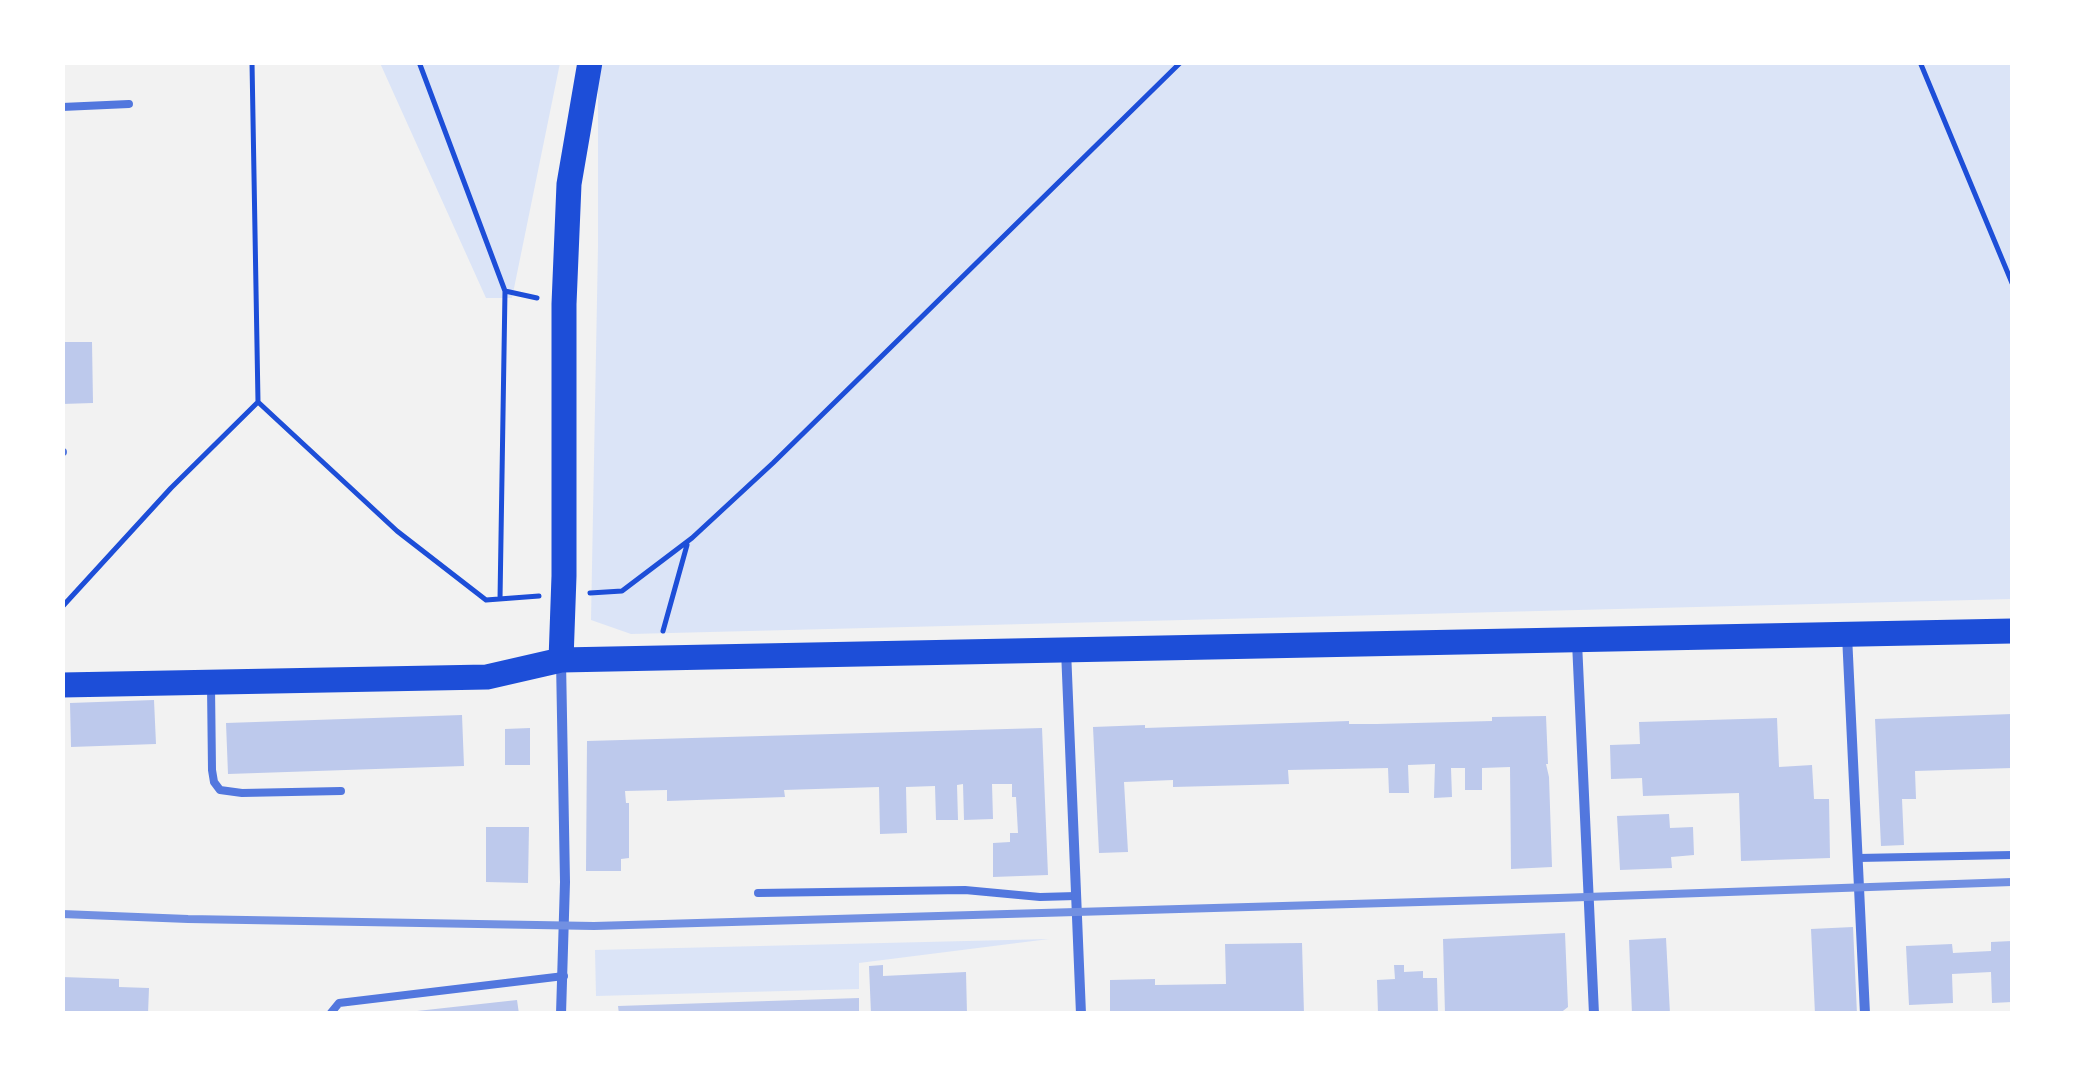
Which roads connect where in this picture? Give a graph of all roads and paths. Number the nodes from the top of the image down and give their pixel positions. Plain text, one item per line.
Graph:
1 (252, 62) edge
2 (418, 62) edge
3 (590, 62) edge
4 (1181, 62) edge
5 (1920, 62) edge
6 (129, 104) dead end
7 (62, 108) edge
8 (2012, 283) edge
9 (505, 291) junction
10 (564, 304) junction
11 (258, 402) junction
12 (688, 542) junction
13 (564, 594) junction
14 (500, 599) junction
15 (62, 607) edge
16 (2010, 631) edge
17 (1847, 635) junction
18 (1577, 641) junction
19 (1066, 650) junction
20 (655, 658) junction
21 (561, 660) junction
22 (210, 681) junction
23 (62, 685) edge
24 (341, 791) dead end
25 (2012, 855) edge
26 (1858, 858) junction
27 (758, 892) dead end
28 (1076, 896) junction
29 (564, 976) junction
30 (330, 1014) edge
31 (562, 1014) edge
32 (1080, 1014) edge
33 (1594, 1014) edge
34 (1865, 1014) edge

1 - 11 path
2 - 9 path
3 - 10 main road
4 - 12 path
5 - 8 path
6 - 7 lane
9 - 10 path
9 - 14 path
10 - 13 main road
11 - 14 path
11 - 15 path
12 - 13 path
12 - 20 path
13 - 14 path
13 - 21 main road
16 - 17 main road
17 - 18 main road
17 - 26 street
18 - 19 main road
18 - 33 street
19 - 20 main road
19 - 28 street
20 - 21 main road
21 - 22 main road
21 - 29 street
22 - 23 main road
22 - 24 lane
25 - 26 lane
26 - 34 street
27 - 28 lane
28 - 32 street
29 - 30 lane
29 - 31 street

